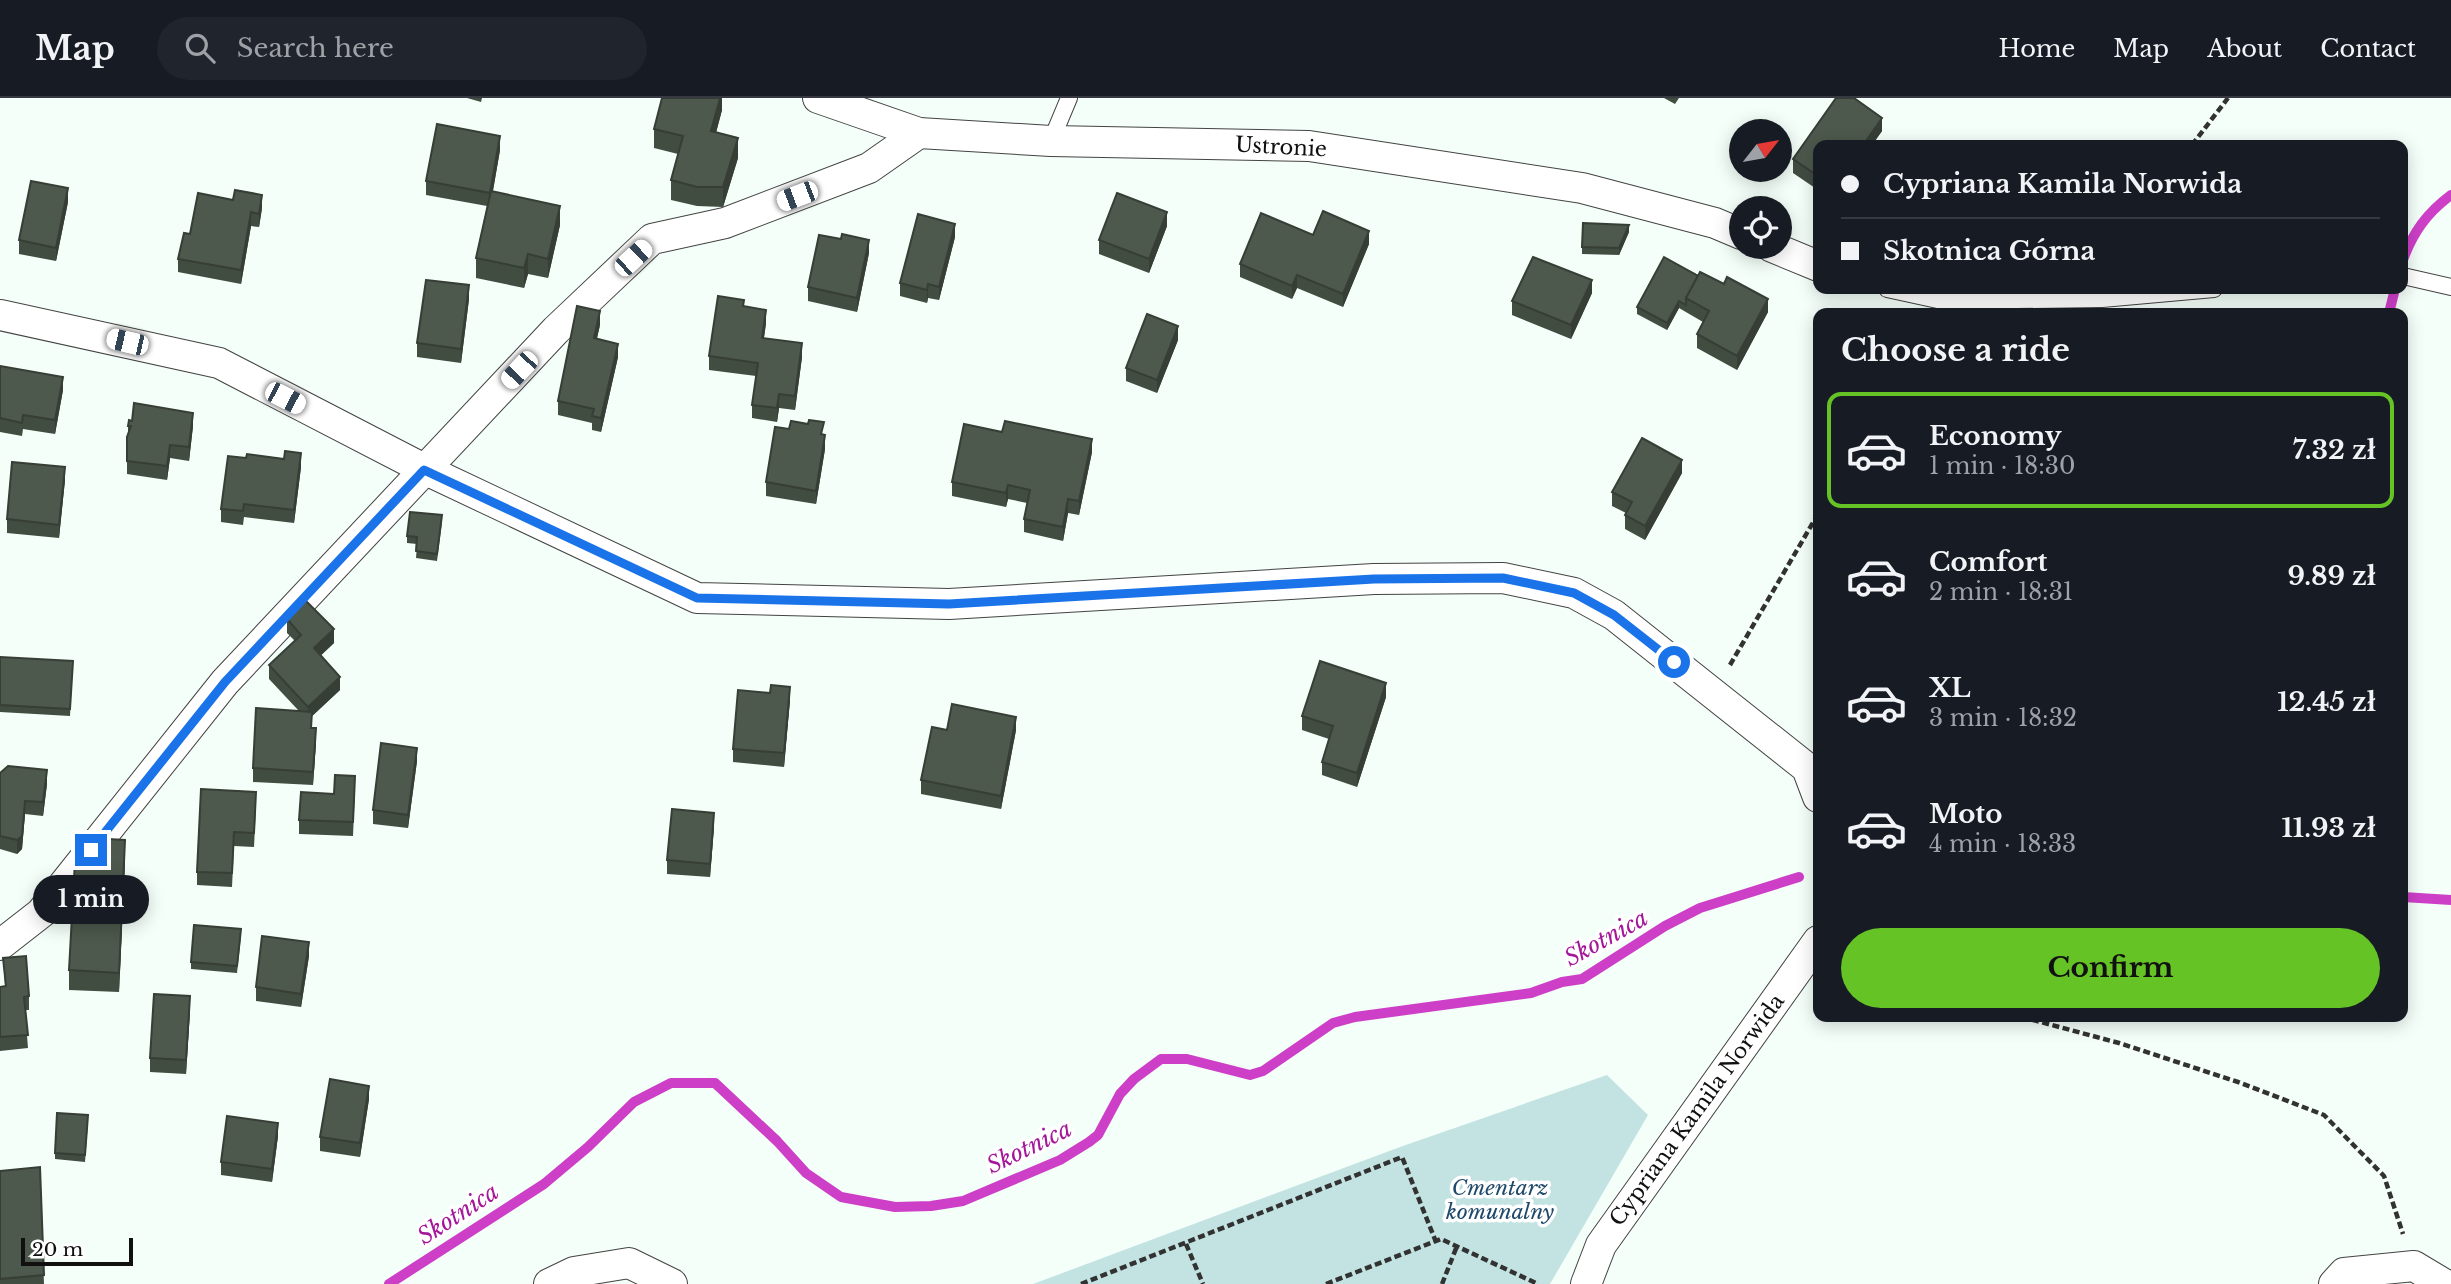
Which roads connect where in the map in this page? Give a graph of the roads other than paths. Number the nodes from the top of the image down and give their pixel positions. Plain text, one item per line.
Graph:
1 (818, 98) edge
2 (1069, 98) edge
3 (919, 133) junction
4 (1051, 141) junction
5 (1729, 229) edge
6 (1792, 255) edge
7 (1813, 264) edge
8 (2408, 277) edge
9 (2451, 287) edge
10 (1908, 294) edge
11 (2158, 294) edge
12 (0, 315) edge
13 (424, 470) junction
14 (1813, 784) edge
15 (0, 945) edge
16 (1813, 948) edge
17 (549, 1284) edge
18 (672, 1284) edge
19 (1587, 1284) edge
20 (2334, 1284) edge
21 (2444, 1284) edge

1 - 3 street, Ustronie
2 - 4 lane
3 - 4 street, Ustronie
3 - 13 street
4 - 5 street, Ustronie
6 - 7 street
8 - 9 lane
10 - 11 lane
12 - 13 street
13 - 14 street
13 - 15 street
16 - 19 street, Cypriana Kamila Norwida
17 - 18 street
20 - 21 street

